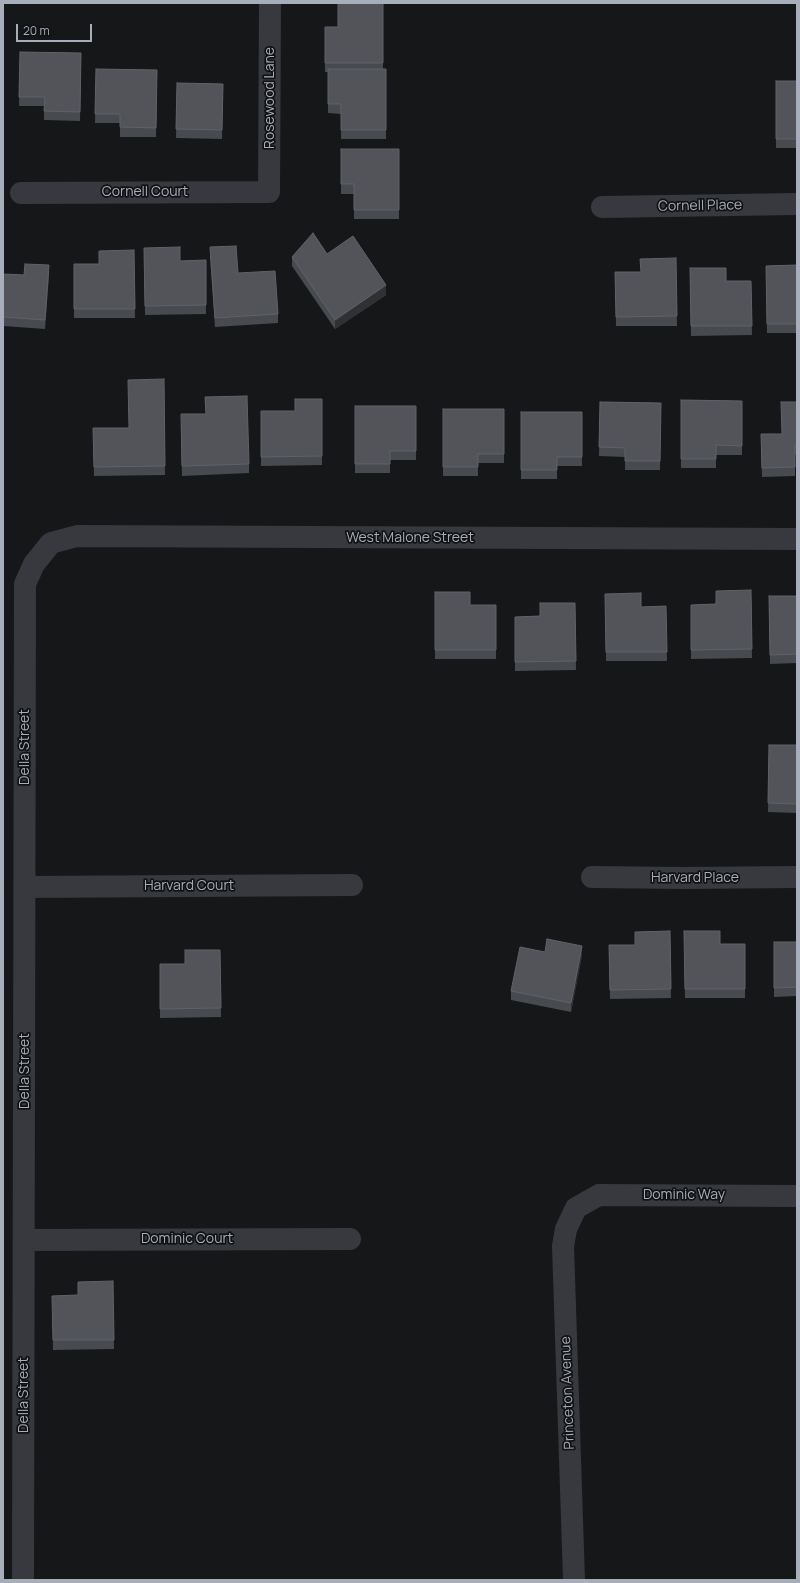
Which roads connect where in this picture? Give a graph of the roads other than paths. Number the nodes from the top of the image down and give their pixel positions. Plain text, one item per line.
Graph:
1 (270, 3) edge
2 (269, 192) joint
3 (21, 193) dead end
4 (797, 204) edge
5 (602, 207) dead end
6 (797, 539) edge
7 (34, 564) joint
8 (592, 877) dead end
9 (797, 877) edge
10 (352, 885) dead end
11 (25, 887) junction
12 (797, 1196) edge
13 (576, 1208) joint
14 (350, 1238) dead end
15 (24, 1240) junction
16 (23, 1580) edge
17 (574, 1580) edge

1 - 2 street, Rosewood Lane
2 - 3 street, Cornell Court
4 - 5 street, Cornell Place
6 - 7 street, West Malone Street
7 - 11 street, Della Street
8 - 9 street, Harvard Place
10 - 11 street, Harvard Court
11 - 15 street, Della Street
12 - 13 street, Dominic Way
13 - 17 street, Princeton Avenue
14 - 15 street, Dominic Court
15 - 16 street, Della Street

